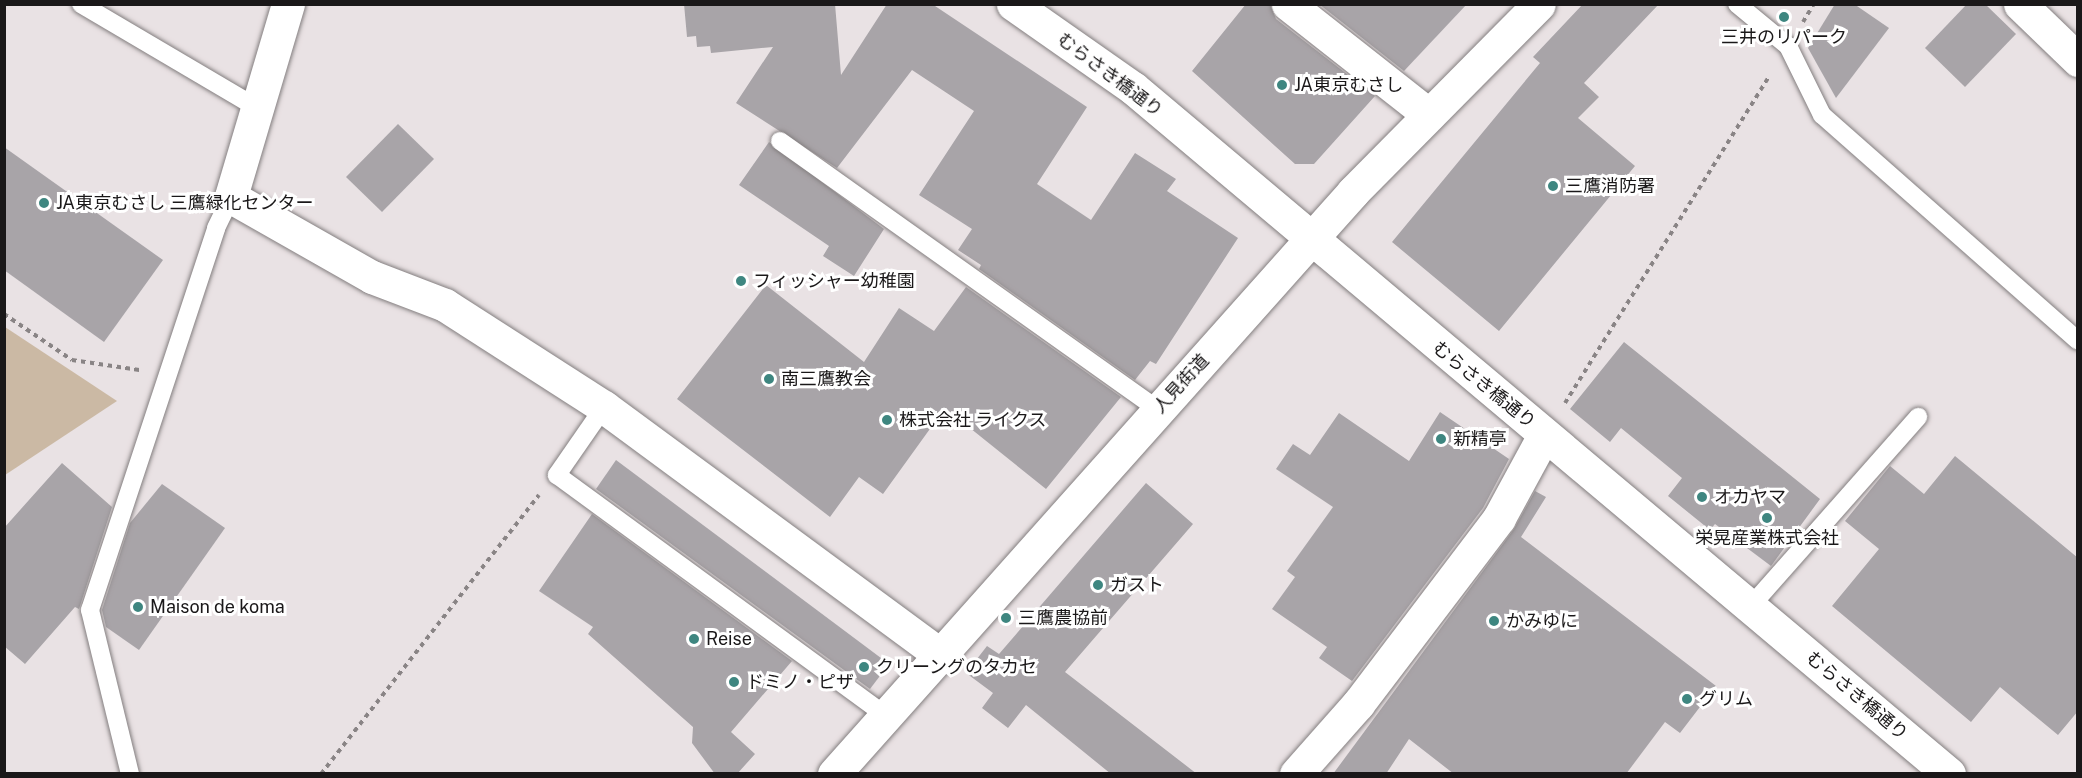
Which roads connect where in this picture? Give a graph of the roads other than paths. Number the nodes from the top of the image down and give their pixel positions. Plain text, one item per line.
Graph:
1 (81, 4) edge
2 (288, 4) edge
3 (1013, 4) edge
4 (1288, 4) edge
5 (1539, 4) edge
6 (1737, 4) edge
7 (2019, 4) edge
8 (2078, 60) edge
9 (261, 110) junction
10 (1429, 115) junction
11 (780, 141) dead end
12 (231, 197) junction
13 (1310, 241) junction
14 (2078, 341) edge
15 (604, 406) junction
16 (1158, 410) junction
17 (1918, 417) dead end
18 (1544, 435) junction
19 (1750, 607) junction
20 (939, 654) junction
21 (885, 715) junction
22 (130, 774) edge
23 (834, 774) edge
24 (1296, 774) edge
25 (1950, 774) edge

1 - 9 lane
2 - 9 street
3 - 13 street, むらさき橋通り
4 - 10 street
5 - 10 street, 人見街道
6 - 14 lane
7 - 8 street
9 - 12 street
10 - 13 street, 人見街道
11 - 16 lane
12 - 15 street
12 - 22 lane
13 - 16 street, 人見街道
13 - 18 street, むらさき橋通り
15 - 20 street
15 - 21 lane
16 - 20 street, 人見街道
17 - 19 lane
18 - 19 street, むらさき橋通り
18 - 24 street
19 - 25 street, むらさき橋通り
20 - 21 street, 人見街道
21 - 23 street, 人見街道

